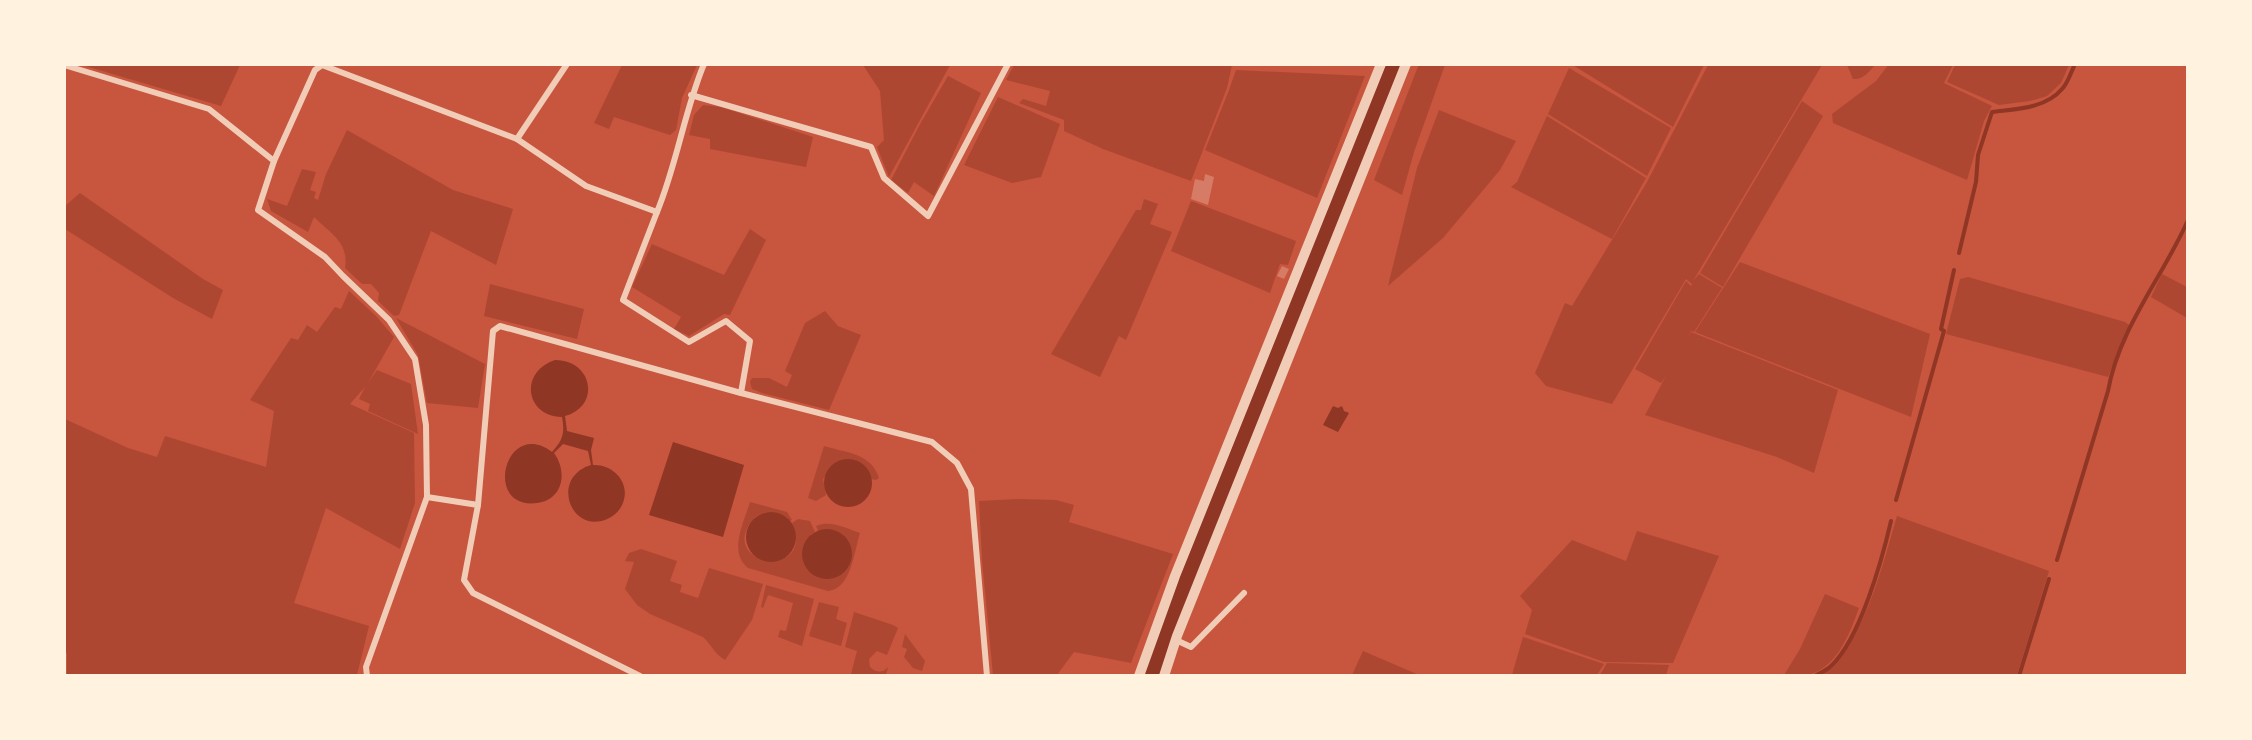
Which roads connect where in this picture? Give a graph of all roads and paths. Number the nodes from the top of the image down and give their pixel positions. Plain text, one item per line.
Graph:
1 (567, 64) edge
2 (704, 64) edge
3 (1008, 64) edge
4 (1381, 64) edge
5 (1406, 64) edge
6 (64, 65) edge
7 (692, 95) junction
8 (517, 139) junction
9 (274, 162) junction
10 (657, 212) junction
11 (741, 393) junction
12 (427, 497) junction
13 (478, 505) junction
14 (1244, 593) dead end
15 (1176, 640) junction
16 (367, 675) edge
17 (640, 675) edge
18 (987, 675) edge
19 (1139, 675) edge
20 (1164, 675) edge

1 - 8 street
2 - 7 street
3 - 7 street
4 - 19 street
5 - 15 street
6 - 9 street
7 - 10 street
8 - 9 street
8 - 10 street
9 - 12 street
10 - 11 street
11 - 13 street
11 - 18 street
12 - 13 street
12 - 16 street
13 - 17 street
14 - 15 street
15 - 20 street

